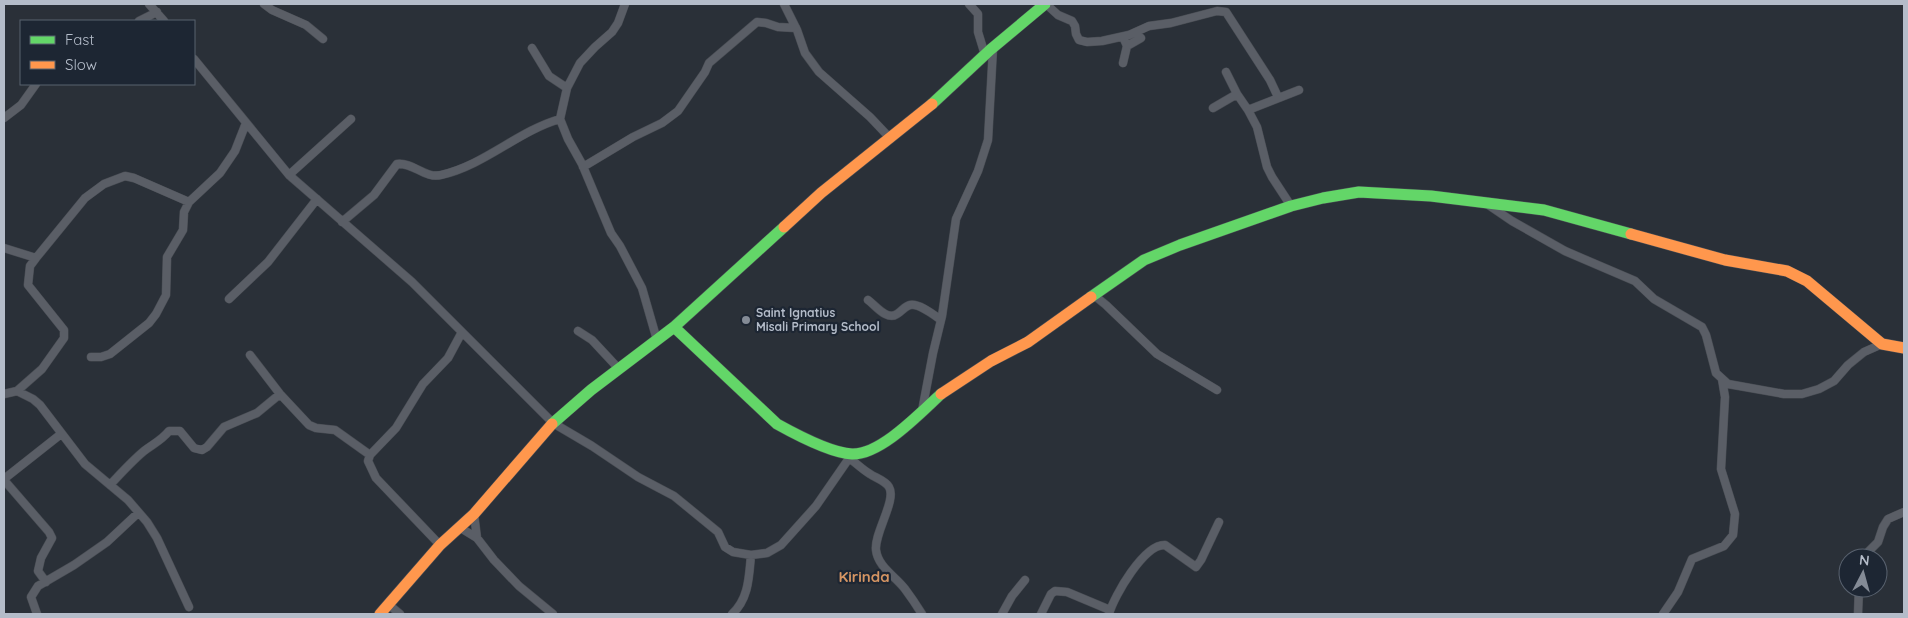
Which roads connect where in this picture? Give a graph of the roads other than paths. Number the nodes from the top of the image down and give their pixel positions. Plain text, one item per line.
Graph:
1 (149, 4) edge
2 (264, 4) edge
3 (625, 4) edge
4 (784, 4) edge
5 (969, 4) edge
6 (1045, 4) edge
7 (157, 12) junction
8 (141, 20) edge
9 (163, 20) edge
10 (796, 28) junction
11 (1123, 37) junction
12 (1141, 38) dead end
13 (323, 39) dead end
14 (1127, 46) junction
15 (532, 48) dead end
16 (989, 51) junction
17 (195, 60) edge
18 (1123, 63) dead end
19 (1226, 72) dead end
20 (35, 85) edge
21 (567, 88) junction
22 (1299, 90) dead end
23 (1237, 94) junction
24 (1278, 98) junction
25 (1213, 108) dead end
26 (1248, 110) junction
27 (4, 118) edge
28 (350, 119) dead end
29 (560, 119) junction
30 (246, 123) junction
31 (888, 138) junction
32 (583, 167) junction
33 (289, 175) junction
34 (317, 199) junction
35 (189, 202) junction
36 (1485, 203) junction
37 (1291, 206) junction
38 (342, 222) junction
39 (4, 248) edge
40 (36, 258) junction
41 (1095, 296) junction
42 (229, 299) dead end
43 (868, 300) dead end
44 (941, 320) junction
45 (674, 327) junction
46 (578, 331) dead end
47 (462, 332) junction
48 (657, 340) junction
49 (1882, 344) junction
50 (1904, 348) edge
51 (250, 355) dead end
52 (91, 357) dead end
53 (619, 369) junction
54 (1722, 379) junction
55 (1217, 390) dead end
56 (17, 391) junction
57 (4, 394) edge
58 (280, 394) junction
59 (921, 413) junction
60 (553, 423) junction
61 (61, 434) junction
62 (370, 455) junction
63 (851, 456) junction
64 (4, 479) edge
65 (110, 485) junction
66 (1904, 512) edge
67 (138, 513) junction
68 (474, 514) junction
69 (1219, 522) dead end
70 (458, 527) junction
71 (476, 538) junction
72 (440, 545) junction
73 (1872, 548) edge
74 (751, 555) junction
75 (1025, 580) dead end
76 (46, 582) junction
77 (1859, 598) edge
78 (388, 604) junction
79 (189, 606) dead end
80 (1110, 612) edge
81 (37, 614) edge
82 (380, 614) edge
83 (400, 614) edge
84 (553, 614) edge
85 (732, 614) edge
86 (922, 614) edge
87 (1002, 614) edge
88 (1041, 614) edge
89 (1663, 614) edge
90 (1858, 614) edge

1 - 7 street
2 - 13 street
3 - 21 street
4 - 10 street
5 - 16 street
6 - 11 street
6 - 16 street
7 - 8 street
7 - 9 street
10 - 31 street
10 - 32 street
11 - 14 street
11 - 24 street
12 - 14 street
14 - 18 street
15 - 21 street
16 - 31 street
16 - 44 street
17 - 30 street
19 - 23 street
20 - 27 street
21 - 29 street
22 - 24 street
23 - 25 street
23 - 26 street
24 - 26 street
26 - 37 street
28 - 33 street
29 - 32 street
29 - 38 street
30 - 33 street
30 - 35 street
31 - 45 street
32 - 48 street
33 - 34 street
34 - 38 street
34 - 42 street
35 - 40 street
35 - 52 street
36 - 37 street
36 - 49 street
36 - 54 street
37 - 41 street
38 - 47 street
39 - 40 street
40 - 56 street
41 - 55 street
41 - 59 street
43 - 44 street
44 - 59 street
45 - 48 street
45 - 63 street
46 - 53 street
47 - 60 street
47 - 62 street
48 - 53 street
49 - 50 street
49 - 54 street
51 - 58 street
53 - 60 street
54 - 89 street
56 - 57 street
56 - 61 street
58 - 62 street
58 - 65 street
59 - 63 street
60 - 68 street
60 - 74 street
61 - 64 street
61 - 65 street
62 - 72 street
63 - 74 street
63 - 86 street
64 - 76 street
65 - 67 street
66 - 73 street
67 - 76 street
67 - 79 street
68 - 70 street
68 - 71 street
69 - 80 street
70 - 71 street
70 - 72 street
71 - 84 street
72 - 78 street
74 - 85 street
75 - 87 street
76 - 81 street
77 - 90 street
78 - 82 street
78 - 83 street
80 - 88 street

